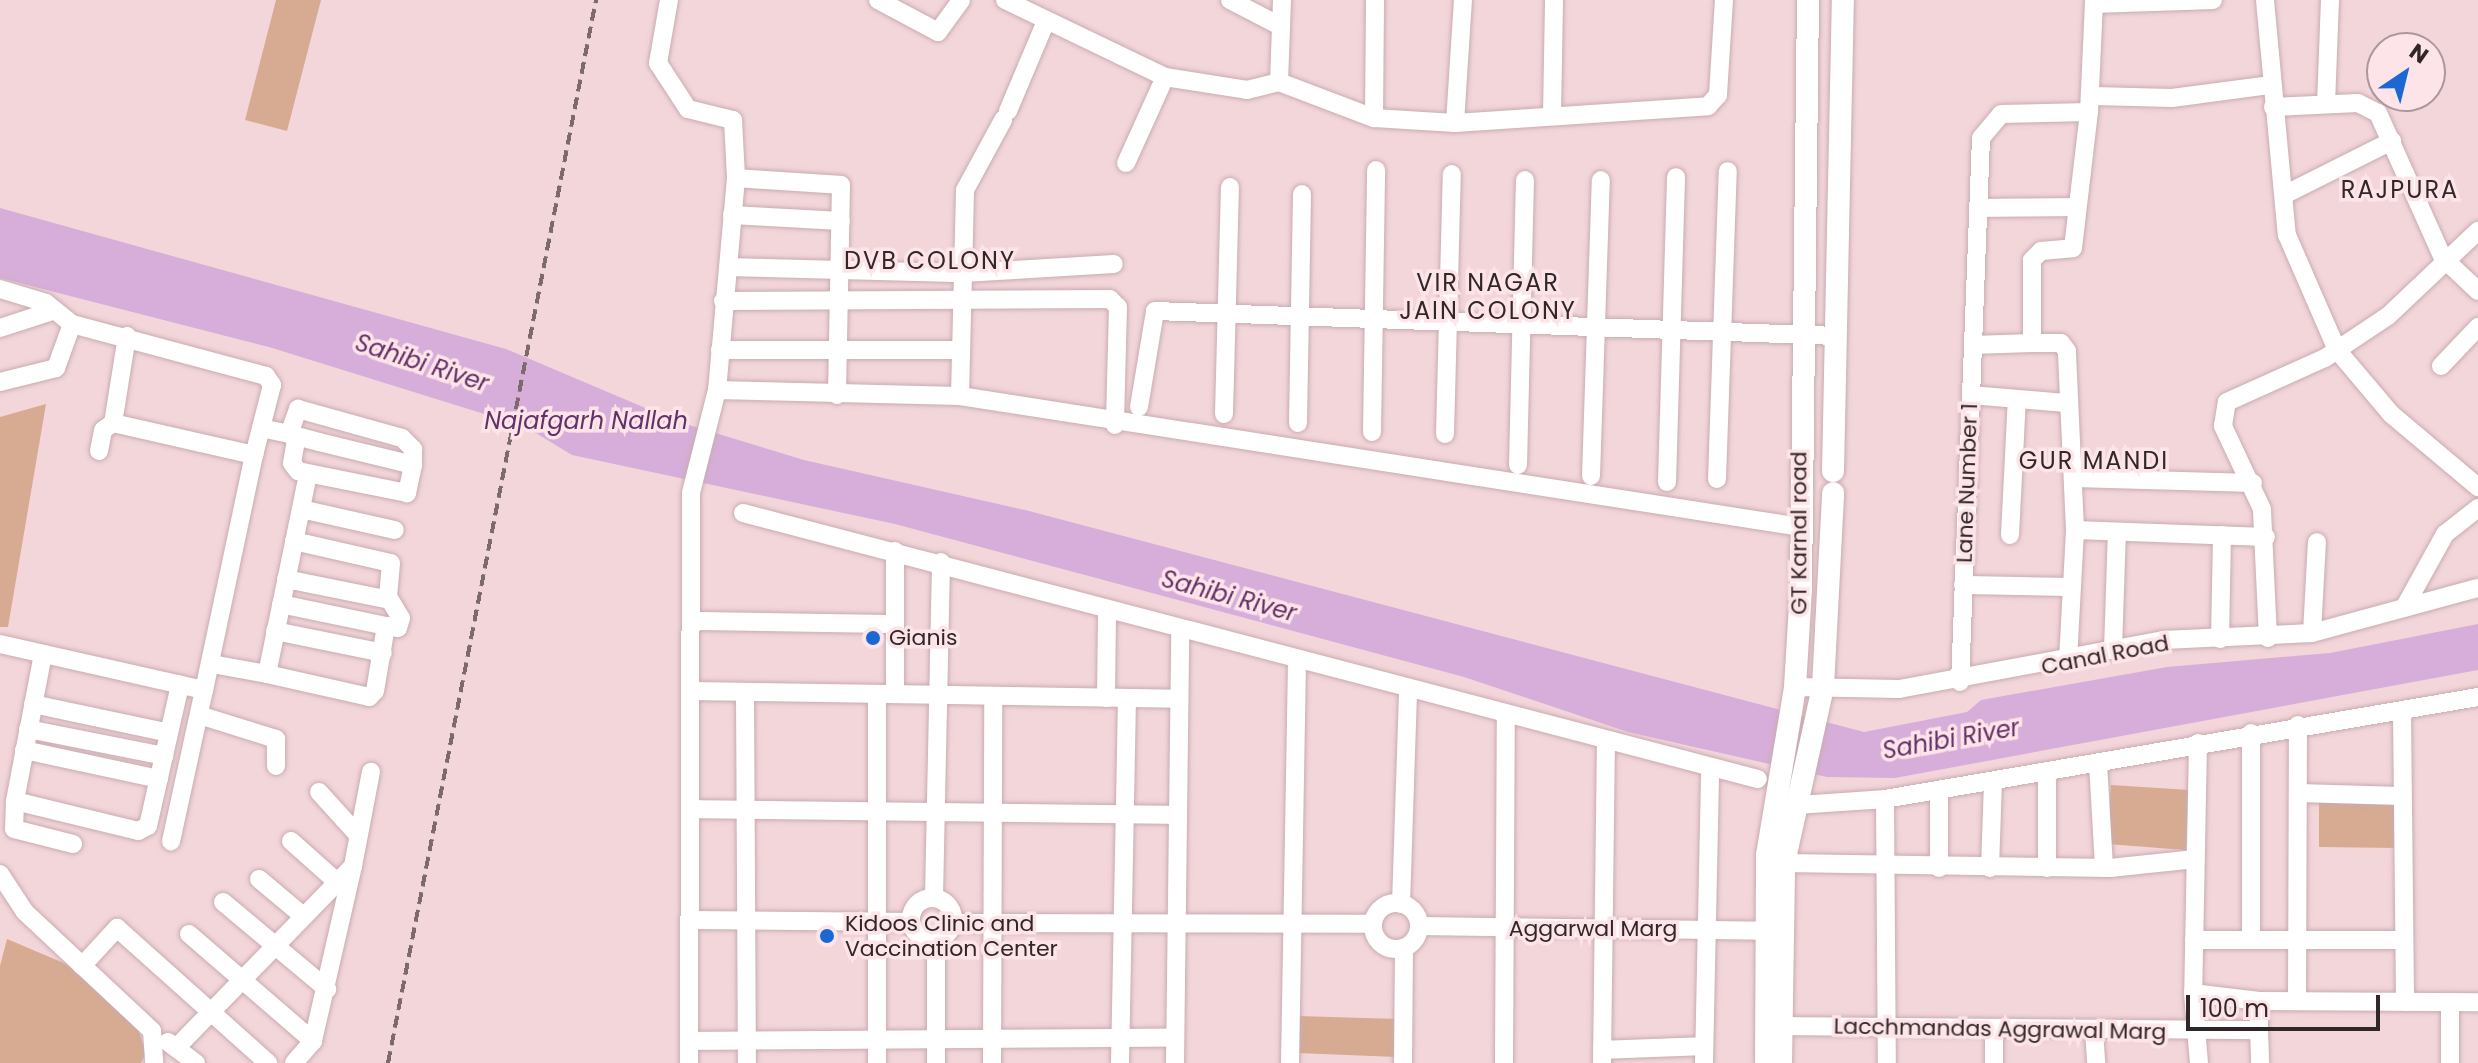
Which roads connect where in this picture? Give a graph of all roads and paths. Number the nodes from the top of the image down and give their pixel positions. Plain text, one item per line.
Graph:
1 (669, 0) edge
2 (878, 0) edge
3 (961, 0) edge
4 (1005, 0) edge
5 (1230, 0) edge
6 (1282, 0) edge
7 (1375, 0) edge
8 (1463, 0) edge
9 (1554, 0) edge
10 (1724, 0) edge
11 (1808, 0) edge
12 (1843, 0) edge
13 (2213, 0) edge
14 (2265, 0) edge
15 (2330, 0) edge
16 (2094, 2) edge
17 (1046, 21) junction
18 (1280, 26) junction
19 (1165, 77) junction
20 (1279, 82) junction
21 (2271, 85) junction
22 (2091, 104) junction
23 (2326, 104) junction
24 (2273, 107) junction
25 (1552, 116) junction
26 (1374, 118) junction
27 (1455, 123) junction
28 (2392, 141) junction
29 (1126, 163) dead end
30 (1376, 170) dead end
31 (1728, 171) dead end
32 (1452, 174) dead end
33 (1676, 177) dead end
34 (736, 178) junction
35 (1525, 180) dead end
36 (1601, 180) dead end
37 (1230, 187) dead end
38 (1302, 194) dead end
39 (2284, 195) junction
40 (2074, 207) junction
41 (1978, 208) junction
42 (732, 215) junction
43 (841, 221) junction
44 (2478, 231) edge
45 (2443, 258) junction
46 (1114, 264) dead end
47 (840, 266) junction
48 (728, 267) junction
49 (964, 273) junction
50 (0, 289) edge
51 (2478, 291) edge
52 (723, 301) junction
53 (839, 302) junction
54 (964, 305) junction
55 (49, 312) junction
56 (1229, 314) junction
57 (1303, 317) junction
58 (1375, 319) junction
59 (1451, 322) junction
60 (72, 324) junction
61 (1522, 325) junction
62 (1597, 327) junction
63 (2478, 327) edge
64 (0, 328) edge
65 (1670, 330) junction
66 (1722, 332) junction
67 (1800, 335) junction
68 (127, 336) junction
69 (1836, 336) junction
70 (2032, 343) junction
71 (1973, 345) junction
72 (720, 350) junction
73 (838, 350) junction
74 (961, 350) junction
75 (2337, 350) junction
76 (2441, 366) dead end
77 (0, 382) edge
78 (717, 390) junction
79 (837, 395) junction
80 (1971, 395) junction
81 (960, 396) junction
82 (2017, 399) junction
83 (2066, 403) junction
84 (1139, 407) dead end
85 (1224, 414) dead end
86 (113, 423) junction
87 (1298, 423) dead end
88 (1115, 425) junction
89 (261, 428) junction
90 (1372, 432) dead end
91 (1445, 434) dead end
92 (293, 435) junction
93 (319, 442) junction
94 (99, 451) dead end
95 (254, 455) junction
96 (413, 465) junction
97 (1518, 465) dead end
98 (309, 475) junction
99 (1591, 476) dead end
100 (2074, 478) junction
101 (1717, 479) dead end
102 (1667, 482) dead end
103 (2253, 483) junction
104 (2478, 487) edge
105 (2478, 508) edge
106 (301, 509) junction
107 (743, 513) dead end
108 (1800, 527) junction
109 (395, 530) dead end
110 (2075, 530) junction
111 (2117, 532) junction
112 (2010, 535) dead end
113 (2222, 535) junction
114 (2266, 537) junction
115 (294, 541) junction
116 (2317, 542) dead end
117 (895, 551) junction
118 (941, 562) junction
119 (286, 579) junction
120 (1801, 582) junction
121 (1831, 583) junction
122 (1963, 585) junction
123 (2072, 587) junction
124 (2478, 588) edge
125 (388, 599) junction
126 (281, 604) junction
127 (2404, 608) junction
128 (1107, 610) junction
129 (695, 621) junction
130 (894, 624) junction
131 (386, 626) junction
132 (1180, 629) junction
133 (275, 631) junction
134 (2312, 633) junction
135 (2268, 638) junction
136 (2220, 639) junction
137 (0, 644) edge
138 (2113, 650) junction
139 (383, 653) junction
140 (43, 654) junction
141 (2068, 660) junction
142 (1297, 662) junction
143 (212, 664) junction
144 (267, 674) junction
145 (1960, 682) junction
146 (180, 685) junction
147 (1823, 687) junction
148 (204, 690) junction
149 (691, 691) junction
150 (745, 692) junction
151 (1408, 693) junction
152 (886, 694) junction
153 (938, 695) junction
154 (993, 697) junction
155 (1792, 697) junction
156 (2478, 697) edge
157 (1106, 698) junction
158 (1127, 699) junction
159 (1178, 699) junction
160 (33, 704) junction
161 (2402, 711) junction
162 (199, 715) junction
163 (1506, 716) junction
164 (2298, 725) junction
165 (28, 729) junction
166 (169, 733) junction
167 (2251, 733) junction
168 (1606, 741) junction
169 (2198, 743) junction
170 (24, 750) junction
171 (164, 756) junction
172 (2098, 763) junction
173 (276, 766) dead end
174 (1710, 768) junction
175 (371, 772) dead end
176 (2047, 772) junction
177 (159, 779) junction
178 (1993, 781) junction
179 (1783, 790) junction
180 (1939, 790) junction
181 (319, 792) dead end
182 (2299, 793) junction
183 (2401, 796) junction
184 (1885, 799) junction
185 (15, 801) junction
186 (877, 808) junction
187 (933, 808) junction
188 (690, 809) junction
189 (746, 809) junction
190 (993, 810) junction
191 (1121, 812) junction
192 (1177, 815) junction
193 (358, 835) junction
194 (171, 841) dead end
195 (291, 841) dead end
196 (73, 844) dead end
197 (2196, 859) junction
198 (1784, 863) junction
199 (353, 866) junction
200 (1885, 868) junction
201 (1939, 868) junction
202 (1990, 868) junction
203 (2047, 868) junction
204 (2104, 868) junction
205 (0, 874) edge
206 (259, 879) dead end
207 (337, 882) junction
208 (934, 897) junction
209 (223, 902) dead end
210 (1401, 904) junction
211 (303, 916) junction
212 (692, 920) junction
213 (911, 922) junction
214 (748, 923) junction
215 (876, 923) junction
216 (953, 923) junction
217 (1121, 923) junction
218 (1175, 924) junction
219 (1373, 924) junction
220 (1293, 926) junction
221 (1420, 926) junction
222 (995, 927) junction
223 (1504, 929) junction
224 (1601, 929) junction
225 (1709, 930) junction
226 (1766, 931) junction
227 (189, 934) dead end
228 (2300, 939) junction
229 (936, 940) junction
230 (2194, 940) junction
231 (2251, 940) junction
232 (2404, 940) junction
233 (274, 946) junction
234 (1404, 948) junction
235 (82, 966) junction
236 (241, 979) junction
237 (327, 989) junction
238 (2193, 993) junction
239 (2259, 1001) junction
240 (2297, 1001) junction
241 (2405, 1002) junction
242 (2450, 1002) junction
243 (2478, 1002) edge
244 (209, 1013) junction
245 (1782, 1026) junction
246 (1886, 1027) junction
247 (2199, 1030) junction
248 (2259, 1030) junction
249 (152, 1031) junction
250 (2094, 1031) junction
251 (1994, 1032) junction
252 (991, 1037) junction
253 (1120, 1037) junction
254 (1175, 1038) junction
255 (877, 1039) junction
256 (936, 1039) junction
257 (313, 1041) junction
258 (689, 1041) junction
259 (747, 1041) junction
260 (176, 1048) junction
261 (1704, 1054) edge
262 (1602, 1057) edge
263 (154, 1063) edge
264 (196, 1063) edge
265 (268, 1063) edge
266 (294, 1063) edge
267 (689, 1063) edge
268 (747, 1063) edge
269 (877, 1063) edge
270 (936, 1063) edge
271 (992, 1063) edge
272 (1120, 1063) edge
273 (1175, 1063) edge
274 (1290, 1063) edge
275 (1403, 1063) edge
276 (1504, 1063) edge
277 (1766, 1063) edge
278 (1781, 1063) edge
279 (1887, 1063) edge
280 (1994, 1063) edge
281 (2096, 1063) edge
282 (2199, 1063) edge
283 (2260, 1063) edge
284 (2450, 1063) edge

1 - 34 street
2 - 3 street
4 - 17 street
5 - 18 street
6 - 18 street
7 - 26 street
8 - 27 street
9 - 25 street
10 - 25 street
11 - 67 main road, GT Karnal road
12 - 69 main road, GT Karnal road
13 - 16 street
14 - 21 street
15 - 23 street
16 - 22 street
17 - 19 street
17 - 49 street
18 - 20 street
19 - 20 street
19 - 29 street
20 - 26 street
21 - 22 street
21 - 24 street
22 - 40 street
22 - 41 street, Lane Number 1
23 - 24 street
23 - 28 street
24 - 39 street
25 - 27 street
26 - 27 street
28 - 39 street
28 - 45 street
30 - 58 street
31 - 66 street
32 - 59 street
33 - 65 street
34 - 42 street
34 - 43 street
35 - 61 street
36 - 62 street
37 - 56 street
38 - 57 street
39 - 75 street
40 - 41 street
40 - 70 street
41 - 71 street, Lane Number 1
42 - 43 street
42 - 48 street
43 - 47 street
44 - 45 street
45 - 51 street
45 - 75 street
46 - 49 street
47 - 48 street
47 - 49 street
47 - 53 street
48 - 52 street
49 - 54 street
50 - 55 street
52 - 53 street
52 - 72 street
53 - 54 street
53 - 73 street
54 - 74 street
54 - 88 street
55 - 60 street
55 - 64 street
56 - 57 street
56 - 84 street
56 - 85 street
57 - 58 street
57 - 87 street
58 - 59 street
58 - 90 street
59 - 61 street
59 - 91 street
60 - 68 street
60 - 77 street
61 - 62 street
61 - 97 street
62 - 65 street
62 - 99 street
63 - 76 street
65 - 66 street
65 - 102 street
66 - 67 street
66 - 101 street
67 - 69 street
67 - 108 main road, GT Karnal road
68 - 86 street
68 - 89 street
69 - 121 main road, GT Karnal road
70 - 71 street
70 - 83 street
71 - 80 street, Lane Number 1
72 - 73 street
72 - 78 street
73 - 74 street
73 - 79 street
74 - 81 street
75 - 103 street
75 - 104 street
78 - 79 street
78 - 129 street
79 - 81 street
80 - 82 street
80 - 122 street, Lane Number 1
81 - 88 street
82 - 83 street
82 - 112 street
83 - 100 street
86 - 94 street
86 - 95 street
88 - 108 street
89 - 92 street
89 - 95 street
92 - 93 street
92 - 96 street
92 - 98 street
93 - 96 street
93 - 98 street
95 - 143 street
96 - 98 street
98 - 106 street
100 - 103 street
100 - 110 street
103 - 114 street
105 - 127 street
106 - 109 street
106 - 115 street
107 - 117 street
108 - 120 main road, GT Karnal road
110 - 111 street
110 - 123 street
111 - 113 street
111 - 138 street
113 - 114 street
113 - 136 street
114 - 135 street
115 - 119 street
115 - 125 street
116 - 134 street
117 - 118 street
117 - 130 street
118 - 128 street
118 - 153 street
119 - 125 street
119 - 126 street
120 - 121 street
120 - 155 main road, GT Karnal road
121 - 147 main road, GT Karnal road
122 - 123 street
122 - 145 street, Lane Number 1
123 - 141 street
124 - 127 street, Canal Road
125 - 131 street
126 - 131 street
126 - 133 street
127 - 134 street, Canal Road
128 - 132 street
128 - 157 street
129 - 130 street
129 - 149 street
130 - 152 street
131 - 139 street
132 - 142 street
132 - 159 street
133 - 139 street
133 - 144 street
134 - 135 street, Canal Road
135 - 136 street, Canal Road
136 - 138 street, Canal Road
137 - 140 street
138 - 141 street, Canal Road
139 - 144 street
140 - 146 street
140 - 160 street
141 - 145 street, Canal Road
142 - 151 street
142 - 220 street
143 - 144 street
143 - 148 street
145 - 147 street, Canal Road
146 - 148 street
146 - 166 street
147 - 155 street, Canal Road
147 - 179 main road, GT Karnal road
148 - 162 street
149 - 150 street
149 - 188 street
150 - 152 street
150 - 189 street
151 - 163 street
151 - 210 street
152 - 153 street
152 - 186 street
153 - 154 street
153 - 187 street
154 - 157 street
154 - 190 street
155 - 179 main road, GT Karnal road
156 - 161 street
157 - 158 street
158 - 159 street
158 - 191 street
159 - 192 street
160 - 165 street
160 - 166 street
161 - 164 street
161 - 183 street
162 - 173 street
162 - 194 street
163 - 168 street
163 - 223 street
164 - 167 street
164 - 182 street
165 - 170 street
165 - 171 street
166 - 171 street
167 - 169 street
167 - 231 street
168 - 174 street
168 - 224 street
169 - 172 street
169 - 197 street
170 - 177 street
170 - 185 street
171 - 177 street
172 - 176 street
172 - 204 street
174 - 179 street
174 - 225 street
175 - 193 street
176 - 178 street
176 - 203 street
177 - 185 street
178 - 180 street
178 - 202 street
179 - 184 street
179 - 198 main road, GT Karnal road
179 - 226 main road, GT Karnal road
180 - 184 street
180 - 201 street
181 - 193 street
182 - 183 street
182 - 228 street
183 - 232 street
184 - 200 street
185 - 196 street
186 - 187 street
186 - 189 street
186 - 215 street
187 - 190 street
187 - 208 street
188 - 189 street
188 - 212 street
189 - 214 street
190 - 191 street
190 - 222 street
191 - 192 street
191 - 217 street
192 - 218 street
193 - 199 street
195 - 207 street
197 - 204 street
197 - 230 street
198 - 200 street
198 - 245 main road, GT Karnal road
199 - 207 street
199 - 237 street
200 - 201 street
200 - 246 street
201 - 202 street
202 - 203 street
203 - 204 street
205 - 235 street
206 - 211 street
207 - 211 street
208 - 213 street
208 - 216 street
209 - 233 street
210 - 219 street
210 - 221 street
211 - 233 street
212 - 214 street
212 - 258 street
213 - 215 street
213 - 229 street
214 - 215 street
214 - 259 street
215 - 255 street
216 - 222 street
216 - 229 street
217 - 218 street
217 - 222 street
217 - 253 street
218 - 220 street
218 - 254 street
219 - 220 street
219 - 234 street
220 - 274 street
221 - 223 street, Aggarwal Marg
221 - 234 street
222 - 252 street
223 - 224 street, Aggarwal Marg
223 - 276 street
224 - 225 street, Aggarwal Marg
224 - 262 street
225 - 226 street, Aggarwal Marg
225 - 261 street
226 - 277 main road, GT Karnal road
227 - 236 street
228 - 231 street
228 - 232 street
228 - 240 street
229 - 256 street
230 - 231 street
230 - 238 street
232 - 241 street
233 - 236 street
233 - 237 street
234 - 275 street
235 - 244 street
235 - 249 street
236 - 244 street
236 - 257 street
237 - 257 street
238 - 239 street
238 - 247 street
239 - 240 street
239 - 248 street
240 - 241 street
241 - 242 street
242 - 243 street
242 - 284 street
244 - 260 street
244 - 265 street
245 - 246 street, Lacchmandas Aggrawal Marg
245 - 278 main road, GT Karnal road
246 - 251 street, Lacchmandas Aggrawal Marg
246 - 279 street
247 - 248 street, Lacchmandas Aggrawal Marg
247 - 250 street, Lacchmandas Aggrawal Marg
247 - 282 street
248 - 283 street
249 - 260 street
249 - 263 street
250 - 251 street, Lacchmandas Aggrawal Marg
250 - 281 street
251 - 280 street
252 - 253 street
252 - 256 street
252 - 271 street
253 - 254 street
253 - 272 street
254 - 273 street
255 - 256 street
255 - 259 street
255 - 269 street
256 - 270 street
257 - 266 street
258 - 259 street
258 - 267 street
259 - 268 street
260 - 264 street
261 - 262 street

